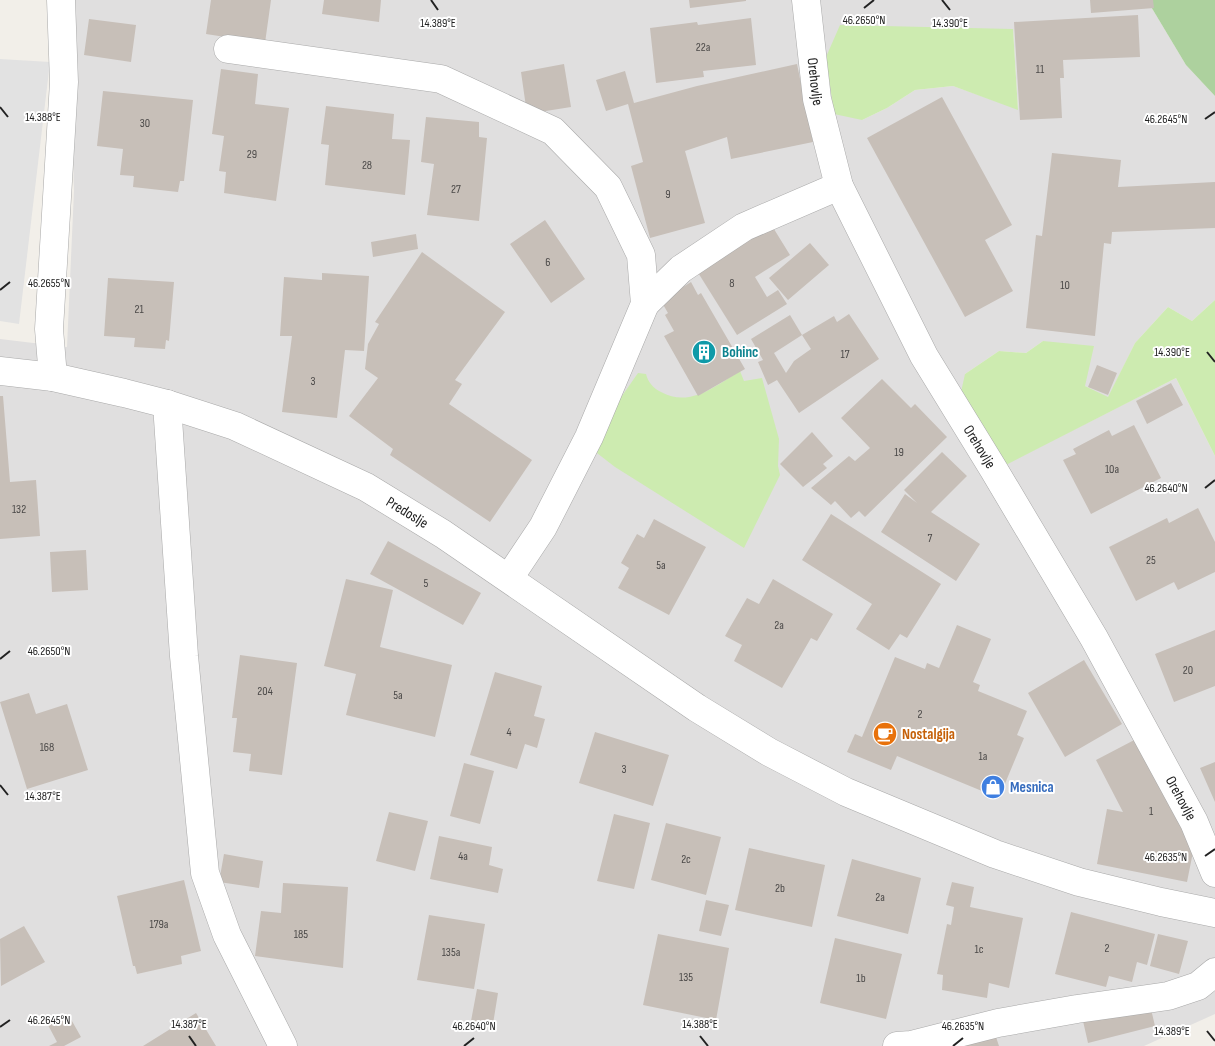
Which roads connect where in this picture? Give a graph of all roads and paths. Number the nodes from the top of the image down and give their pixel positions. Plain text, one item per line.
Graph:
1 (62, 0) edge
2 (806, 0) edge
3 (228, 49) dead end
4 (839, 186) junction
5 (645, 304) junction
6 (0, 371) edge
7 (53, 377) junction
8 (167, 404) junction
9 (509, 578) junction
10 (1215, 874) edge
11 (1215, 913) edge
12 (1215, 972) edge
13 (283, 1046) edge
14 (897, 1046) edge

1 - 7 street
2 - 4 street, Orehovlje
3 - 5 street
4 - 5 street
4 - 10 street, Orehovlje
5 - 9 street
6 - 7 street, Predoslje
7 - 8 street, Predoslje
8 - 9 street, Predoslje
8 - 13 street
9 - 11 street, Predoslje
12 - 14 street

